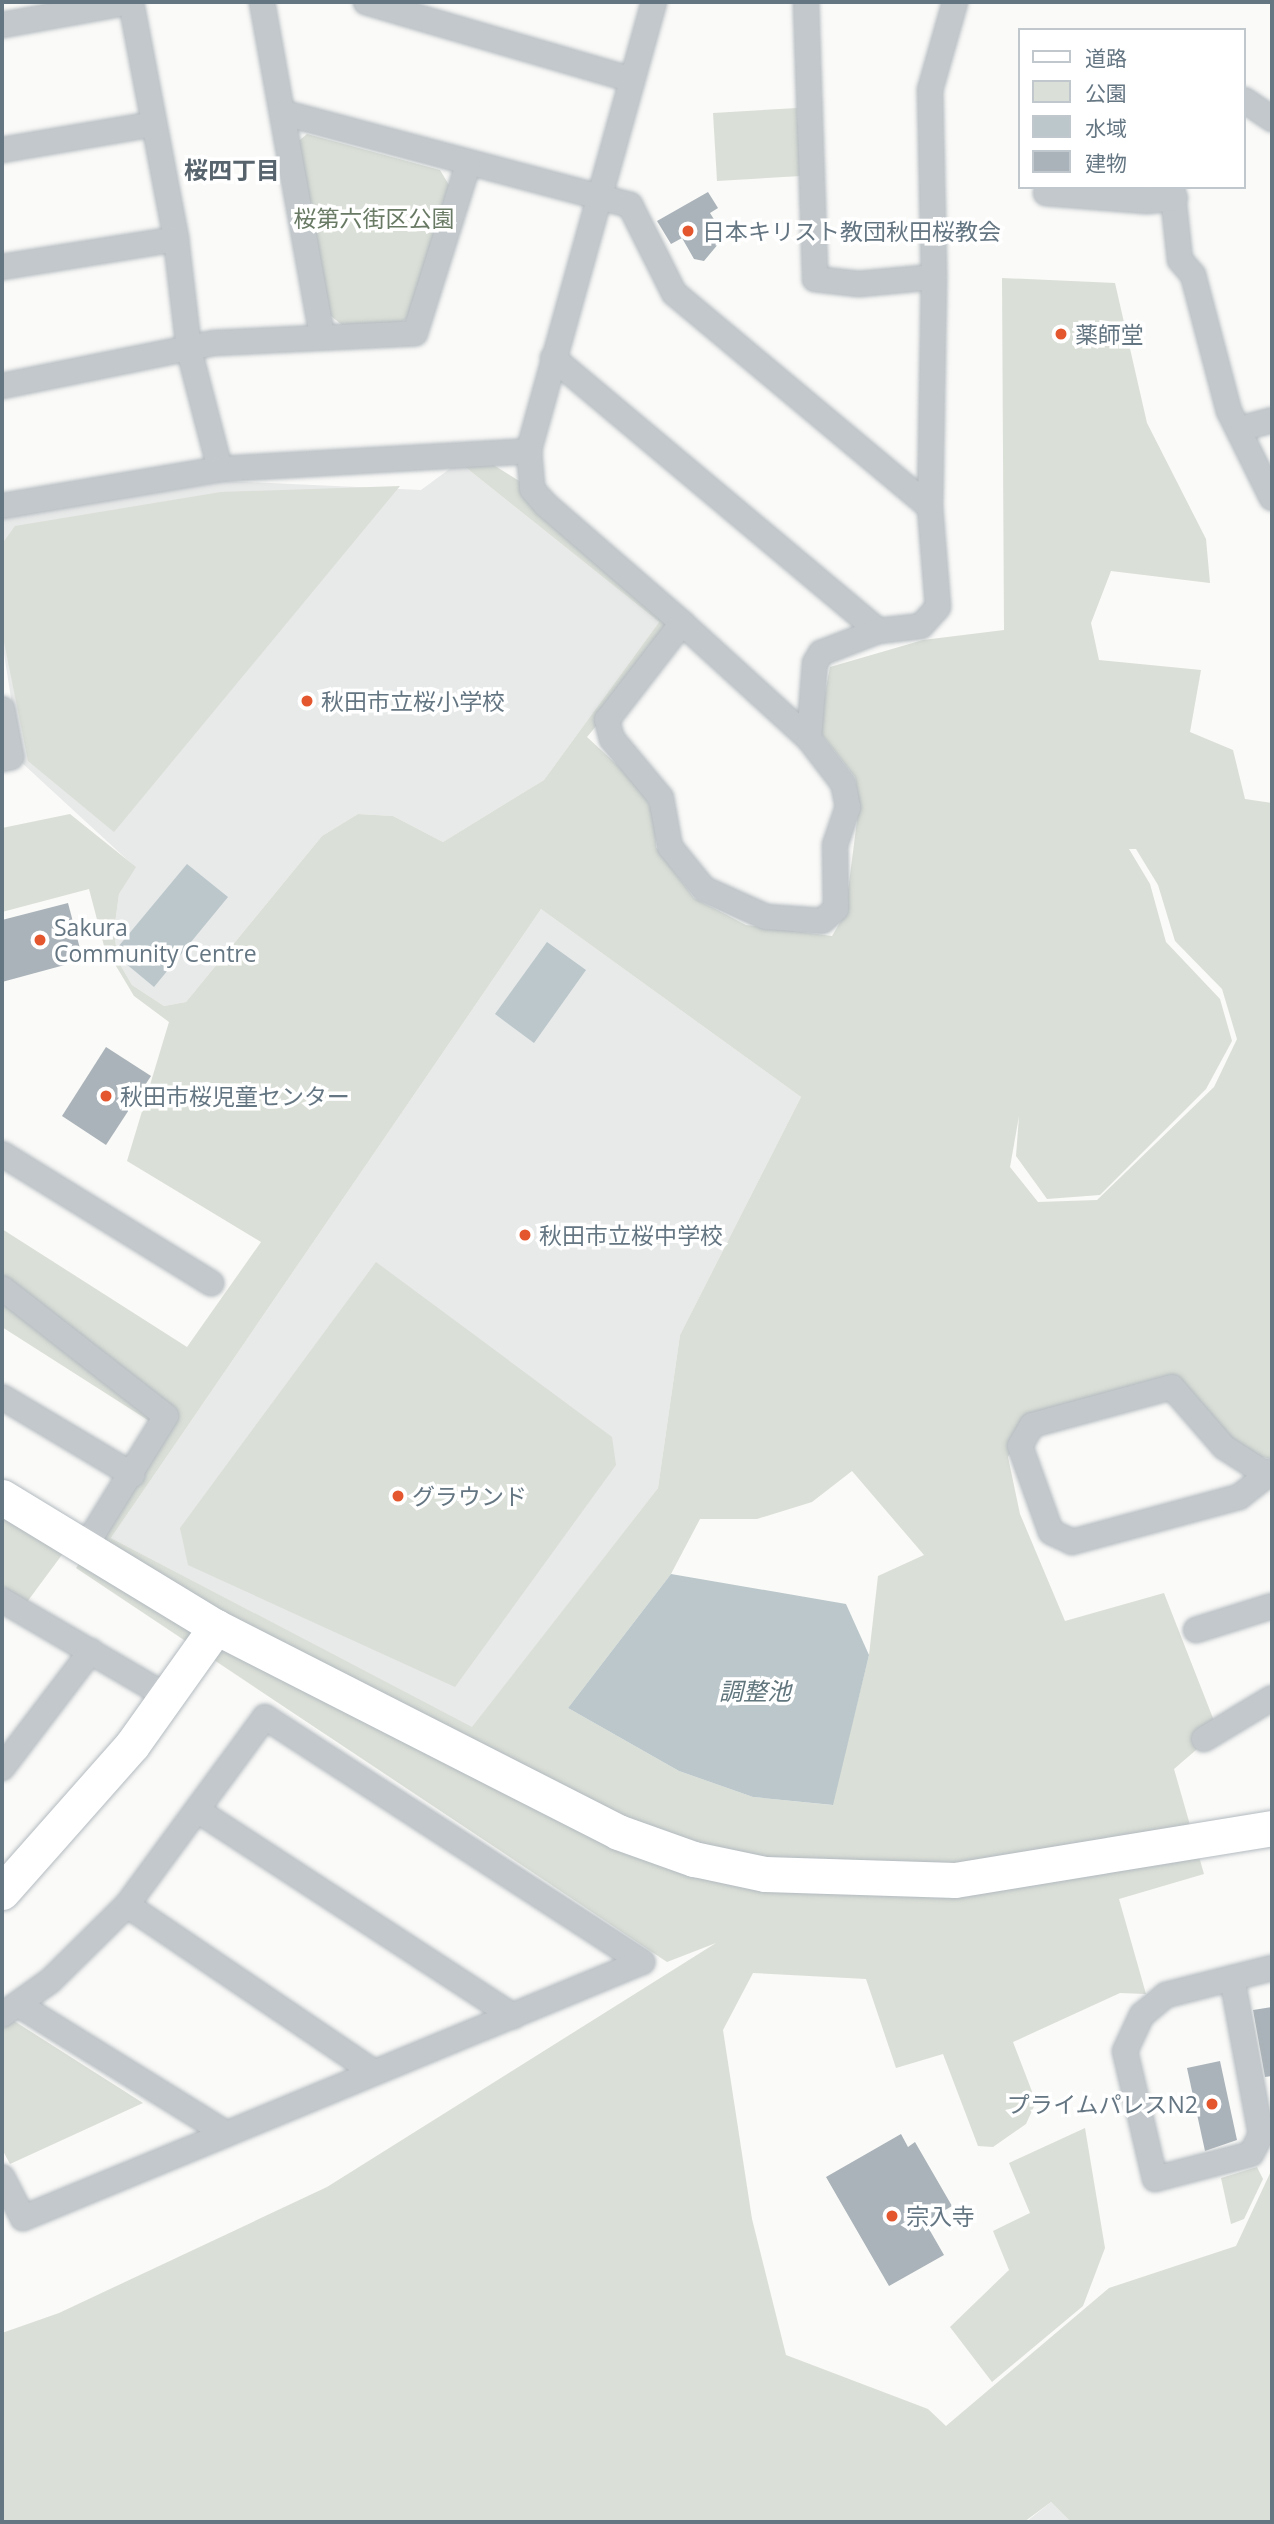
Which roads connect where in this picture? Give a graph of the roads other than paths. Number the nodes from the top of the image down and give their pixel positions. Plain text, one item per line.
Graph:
1 (131, 2) edge
2 (261, 2) edge
3 (366, 2) edge
4 (654, 2) edge
5 (806, 2) edge
6 (955, 2) edge
7 (2, 25) edge
8 (629, 79) junction
9 (1246, 101) edge
10 (284, 113) junction
11 (1272, 119) edge
12 (154, 124) junction
13 (2, 150) edge
14 (468, 165) junction
15 (1173, 192) edge
16 (1046, 193) dead end
17 (596, 200) junction
18 (176, 239) junction
19 (2, 267) edge
20 (934, 277) junction
21 (322, 336) junction
22 (189, 350) junction
23 (553, 358) junction
24 (2, 386) edge
25 (1272, 419) edge
26 (1243, 428) junction
27 (529, 451) junction
28 (220, 469) junction
29 (1272, 498) edge
30 (2, 506) edge
31 (930, 507) junction
32 (682, 623) junction
33 (878, 631) junction
34 (2, 709) edge
35 (809, 739) junction
36 (2, 759) edge
37 (2, 1154) edge
38 (211, 1283) dead end
39 (2, 1288) edge
40 (2, 1397) edge
41 (1269, 1472) edge
42 (133, 1475) junction
43 (2, 1497) edge
44 (85, 1547) junction
45 (2, 1600) edge
46 (1272, 1606) edge
47 (216, 1627) junction
48 (1196, 1630) dead end
49 (91, 1651) junction
50 (166, 1696) junction
51 (1272, 1698) edge
52 (1204, 1739) dead end
53 (2, 1768) edge
54 (200, 1812) junction
55 (1272, 1828) edge
56 (2, 1892) edge
57 (127, 1905) junction
58 (1272, 1968) edge
59 (1232, 1978) junction
60 (10, 2010) edge
61 (513, 2016) junction
62 (372, 2071) junction
63 (222, 2132) junction
64 (2, 2177) edge

1 - 7 street
1 - 12 street
2 - 10 street
3 - 8 street
4 - 8 street
5 - 20 street
6 - 20 street
8 - 17 street
9 - 11 street
10 - 14 street
10 - 21 street
12 - 13 street
12 - 18 street
14 - 17 street
14 - 21 street
15 - 16 street
15 - 26 street
17 - 23 street
17 - 31 street
18 - 19 street
18 - 22 street
20 - 31 street
21 - 22 street
22 - 24 street
22 - 28 street
23 - 27 street
23 - 33 street
25 - 26 street
26 - 29 street
27 - 28 street
27 - 32 street
28 - 30 street
31 - 33 street
32 - 35 street
32 - 35 street
33 - 35 street
34 - 36 street
37 - 38 street
39 - 42 street
40 - 42 street
41 - 41 street
42 - 44 street
43 - 44 street
44 - 47 street
45 - 49 street
46 - 48 street
47 - 50 street
47 - 55 street
49 - 50 street
49 - 53 street
50 - 56 street
51 - 52 street
54 - 57 street
54 - 61 street
54 - 61 street
57 - 60 street
57 - 62 street
58 - 59 street
59 - 59 street
60 - 63 street
61 - 62 street
62 - 63 street
63 - 64 street

